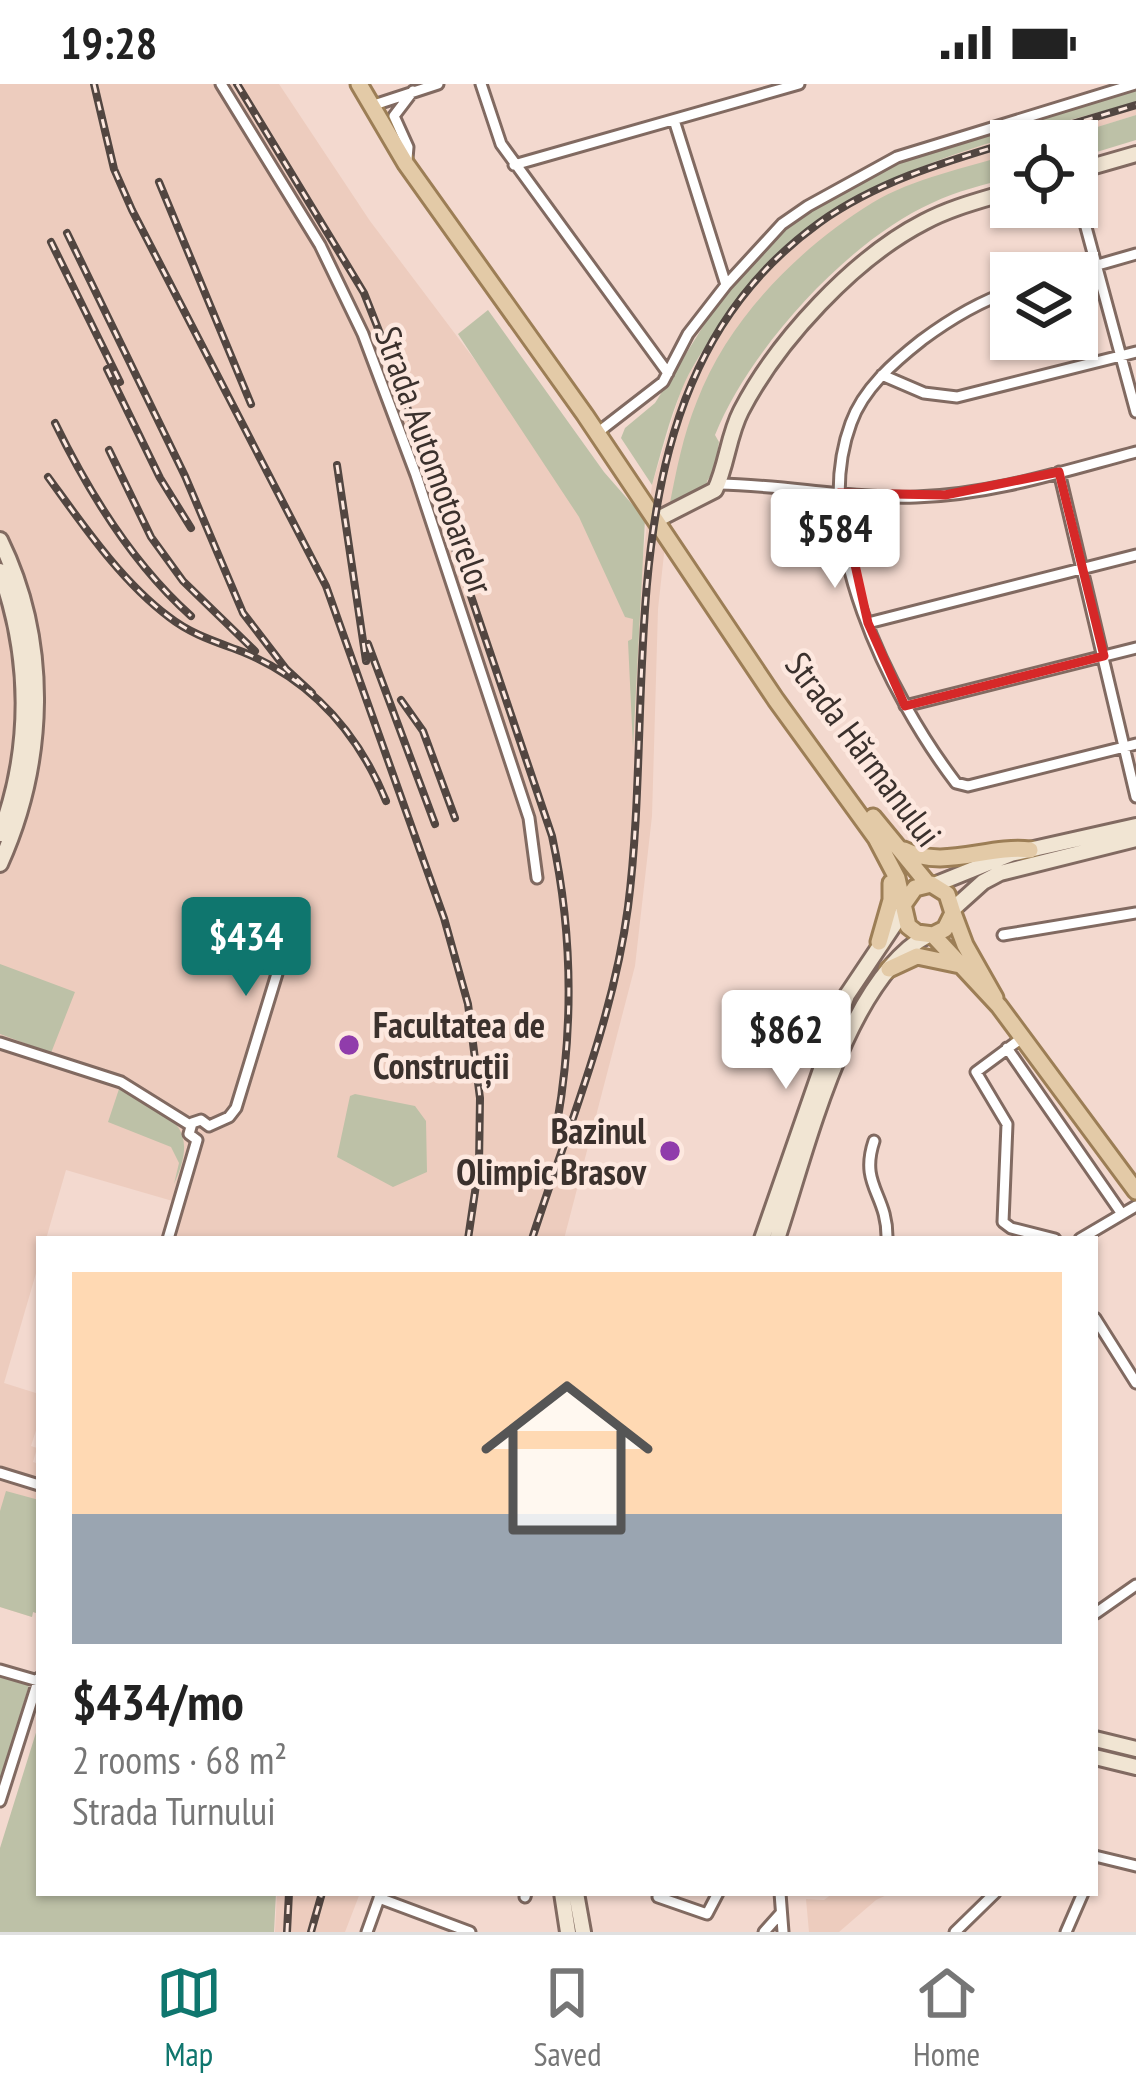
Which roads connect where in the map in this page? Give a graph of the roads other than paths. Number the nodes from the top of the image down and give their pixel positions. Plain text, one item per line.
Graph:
1 (221, 84) edge
2 (359, 84) edge
3 (438, 84) edge
4 (482, 84) edge
5 (800, 84) edge
6 (1135, 84) edge
7 (413, 91) junction
8 (371, 106) junction
9 (674, 120) junction
10 (1136, 154) edge
11 (406, 164) junction
12 (514, 164) junction
13 (1098, 165) edge
14 (990, 198) edge
15 (1088, 228) edge
16 (1136, 254) edge
17 (1099, 265) junction
18 (726, 284) junction
19 (990, 299) edge
20 (1136, 352) edge
21 (1122, 356) junction
22 (668, 373) junction
23 (883, 375) junction
24 (1136, 412) edge
25 (585, 415) junction
26 (601, 430) junction
27 (1136, 452) edge
28 (1058, 472) junction
29 (719, 484) junction
30 (839, 493) junction
31 (662, 517) junction
32 (0, 540) edge
33 (1136, 554) edge
34 (1083, 568) junction
35 (0, 571) edge
36 (868, 623) junction
37 (1136, 648) edge
38 (1104, 656) junction
39 (905, 706) junction
40 (1131, 745) edge
41 (1136, 796) edge
42 (1136, 826) edge
43 (0, 834) edge
44 (1136, 839) edge
45 (891, 841) junction
46 (1030, 850) junction
47 (890, 862) junction
48 (0, 864) edge
49 (537, 878) dead end
50 (931, 885) junction
51 (903, 909) junction
52 (953, 911) junction
53 (1136, 913) edge
54 (930, 935) junction
55 (1004, 935) dead end
56 (879, 942) junction
57 (283, 954) dead end
58 (962, 966) junction
59 (890, 969) junction
60 (999, 1006) junction
61 (1022, 1038) junction
62 (0, 1043) edge
63 (1007, 1048) junction
64 (190, 1124) junction
65 (209, 1126) junction
66 (197, 1141) junction
67 (874, 1141) dead end
68 (1136, 1191) edge
69 (1136, 1206) edge
70 (1122, 1214) junction
71 (169, 1236) edge
72 (763, 1236) edge
73 (778, 1236) edge
74 (887, 1236) edge
75 (1043, 1236) edge
76 (1086, 1236) edge
77 (1098, 1323) edge
78 (1136, 1383) edge
79 (0, 1473) edge
80 (36, 1484) edge
81 (1136, 1585) edge
82 (1098, 1612) edge
83 (0, 1670) edge
84 (36, 1679) edge
85 (36, 1689) edge
86 (1098, 1740) edge
87 (1136, 1749) edge
88 (1098, 1758) edge
89 (1136, 1767) edge
90 (0, 1801) edge
91 (1098, 1857) edge
92 (1136, 1866) edge
93 (380, 1896) edge
94 (382, 1896) edge
95 (562, 1896) edge
96 (577, 1896) edge
97 (716, 1896) edge
98 (780, 1896) edge
99 (991, 1896) edge
100 (1082, 1896) edge
101 (658, 1898) dead end
102 (781, 1912) junction
103 (367, 1932) edge
104 (470, 1932) edge
105 (568, 1932) edge
106 (583, 1932) edge
107 (764, 1932) edge
108 (783, 1932) edge
109 (955, 1932) edge
110 (1066, 1932) edge

1 - 49 street, Strada Automotoarelor
2 - 8 main road, Strada Hărmanului
3 - 7 street
4 - 12 street
5 - 9 street
6 - 18 street
7 - 8 street
7 - 11 street
8 - 11 main road, Strada Hărmanului
9 - 12 street
9 - 18 street
10 - 13 main road
11 - 25 main road, Strada Hărmanului
12 - 22 street
14 - 29 main road
15 - 17 street
16 - 17 street
17 - 21 street
18 - 22 street
19 - 23 street
20 - 21 street
21 - 23 street
21 - 24 street
22 - 26 street
23 - 30 street
25 - 26 main road, Strada Hărmanului
25 - 47 main road, Strada Hărmanului
26 - 31 main road, Strada Hărmanului
27 - 28 street
28 - 30 street
28 - 34 street
29 - 30 street
29 - 31 main road
30 - 36 street
31 - 45 main road, Strada Hărmanului
32 - 48 main road
33 - 34 street
34 - 36 street
34 - 38 street
35 - 43 main road
36 - 39 street
37 - 38 street
38 - 39 street
38 - 40 street
39 - 40 street
40 - 41 street
42 - 46 main road
44 - 52 main road
45 - 46 main road
45 - 50 main road, Strada Hărmanului
46 - 50 main road
47 - 51 main road, Strada Hărmanului
47 - 56 main road
50 - 51 main road
50 - 52 main road
51 - 54 main road
51 - 56 main road
52 - 54 main road
52 - 60 main road
53 - 55 street
54 - 58 main road
54 - 59 main road
56 - 72 main road
57 - 65 street
58 - 59 main road
58 - 60 main road
59 - 73 main road
60 - 61 main road
61 - 63 street
61 - 68 main road
62 - 64 street
63 - 70 street
63 - 75 street
64 - 65 street
64 - 66 street
65 - 66 street
66 - 71 street
67 - 74 street
69 - 70 street
70 - 76 street
77 - 78 street
79 - 80 street
81 - 82 street
83 - 84 street
85 - 90 street
86 - 87 main road
88 - 89 main road
91 - 92 street
93 - 103 street
94 - 104 street
95 - 105 main road
96 - 106 main road
97 - 101 street
98 - 102 street
99 - 109 street
100 - 110 street
102 - 107 street
102 - 108 street

